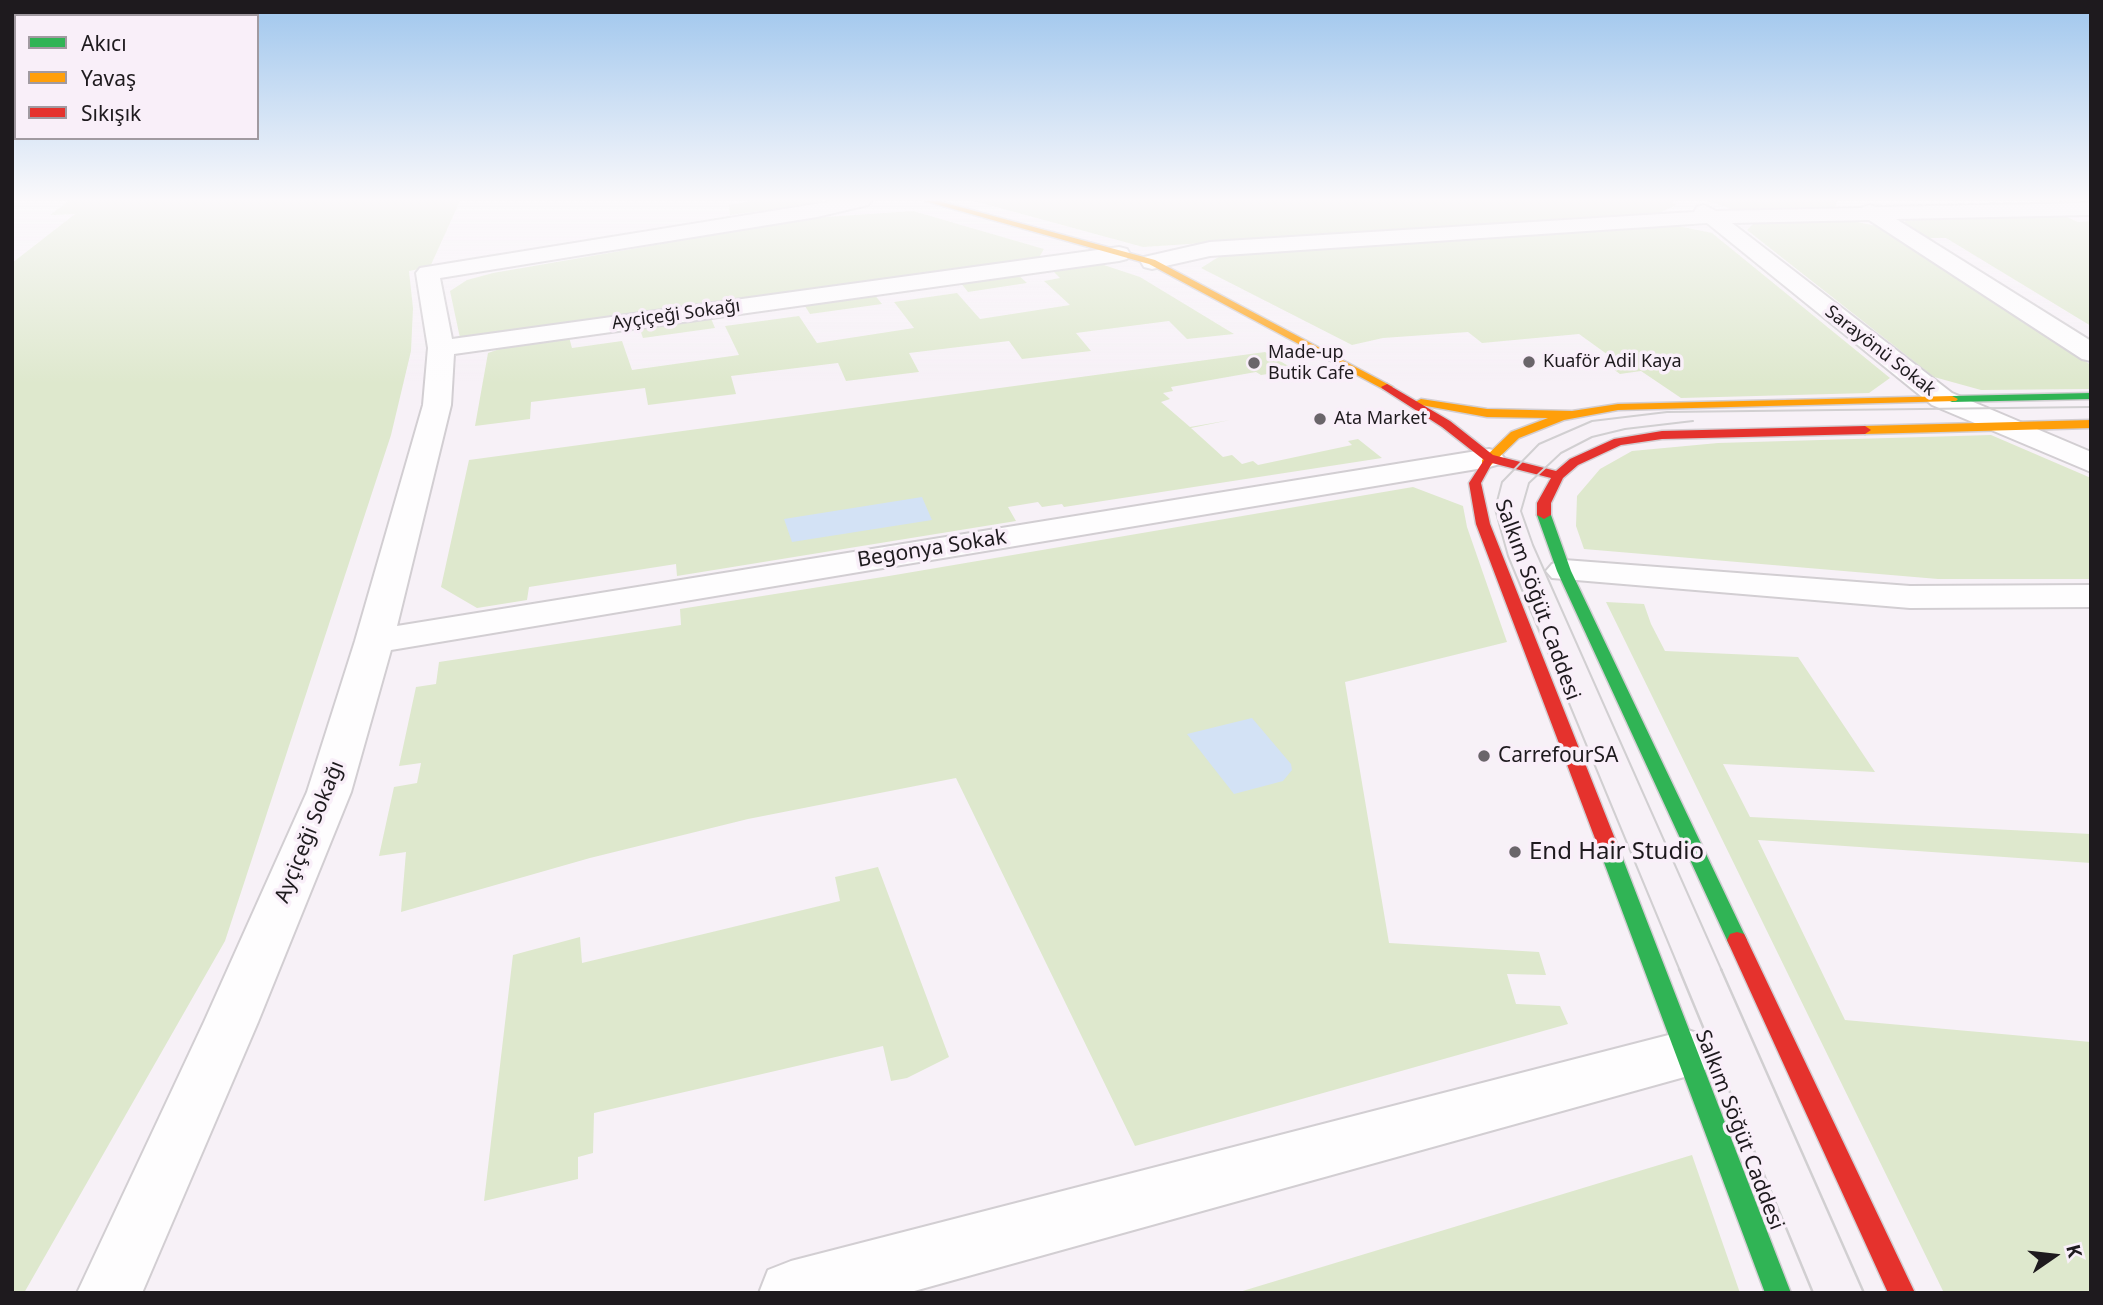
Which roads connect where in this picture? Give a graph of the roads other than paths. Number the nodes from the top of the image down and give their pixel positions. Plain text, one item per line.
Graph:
1 (498, 262) edge
2 (1062, 262) edge
3 (1152, 262) edge
4 (1768, 262) edge
5 (1948, 262) edge
6 (441, 348) junction
7 (2091, 354) edge
8 (2091, 396) edge
9 (1942, 399) junction
10 (1408, 400) junction
11 (1573, 415) junction
12 (2091, 424) edge
13 (2004, 425) junction
14 (1489, 458) junction
15 (2091, 463) edge
16 (1558, 476) junction
17 (1564, 571) junction
18 (2091, 596) edge
19 (374, 641) junction
20 (1688, 1053) junction
21 (109, 1293) edge
22 (791, 1293) edge
23 (1777, 1293) edge
24 (1902, 1293) edge

1 - 6 street, Ayçiçeği Sokağı
2 - 6 street, Ayçiçeği Sokağı
3 - 10 main road
4 - 9 street, Sarayönü Sokak
5 - 7 street
6 - 19 street, Ayçiçeği Sokağı
8 - 9 main road, Salkım Söğüt Caddesi
9 - 11 main road, Salkım Söğüt Caddesi
9 - 13 street, Sarayönü Sokak
10 - 11 main road
10 - 14 main road
11 - 14 main road, Salkım Söğüt Caddesi
12 - 13 main road
13 - 15 street, Sarayönü Sokak
13 - 16 main road
14 - 16 main road
14 - 19 street, Begonya Sokak
14 - 20 main road, Salkım Söğüt Caddesi
16 - 17 main road, Salkım Söğüt Caddesi
17 - 18 street
17 - 24 main road, Salkım Söğüt Caddesi
19 - 21 street, Ayçiçeği Sokağı
20 - 22 street
20 - 23 main road, Salkım Söğüt Caddesi

